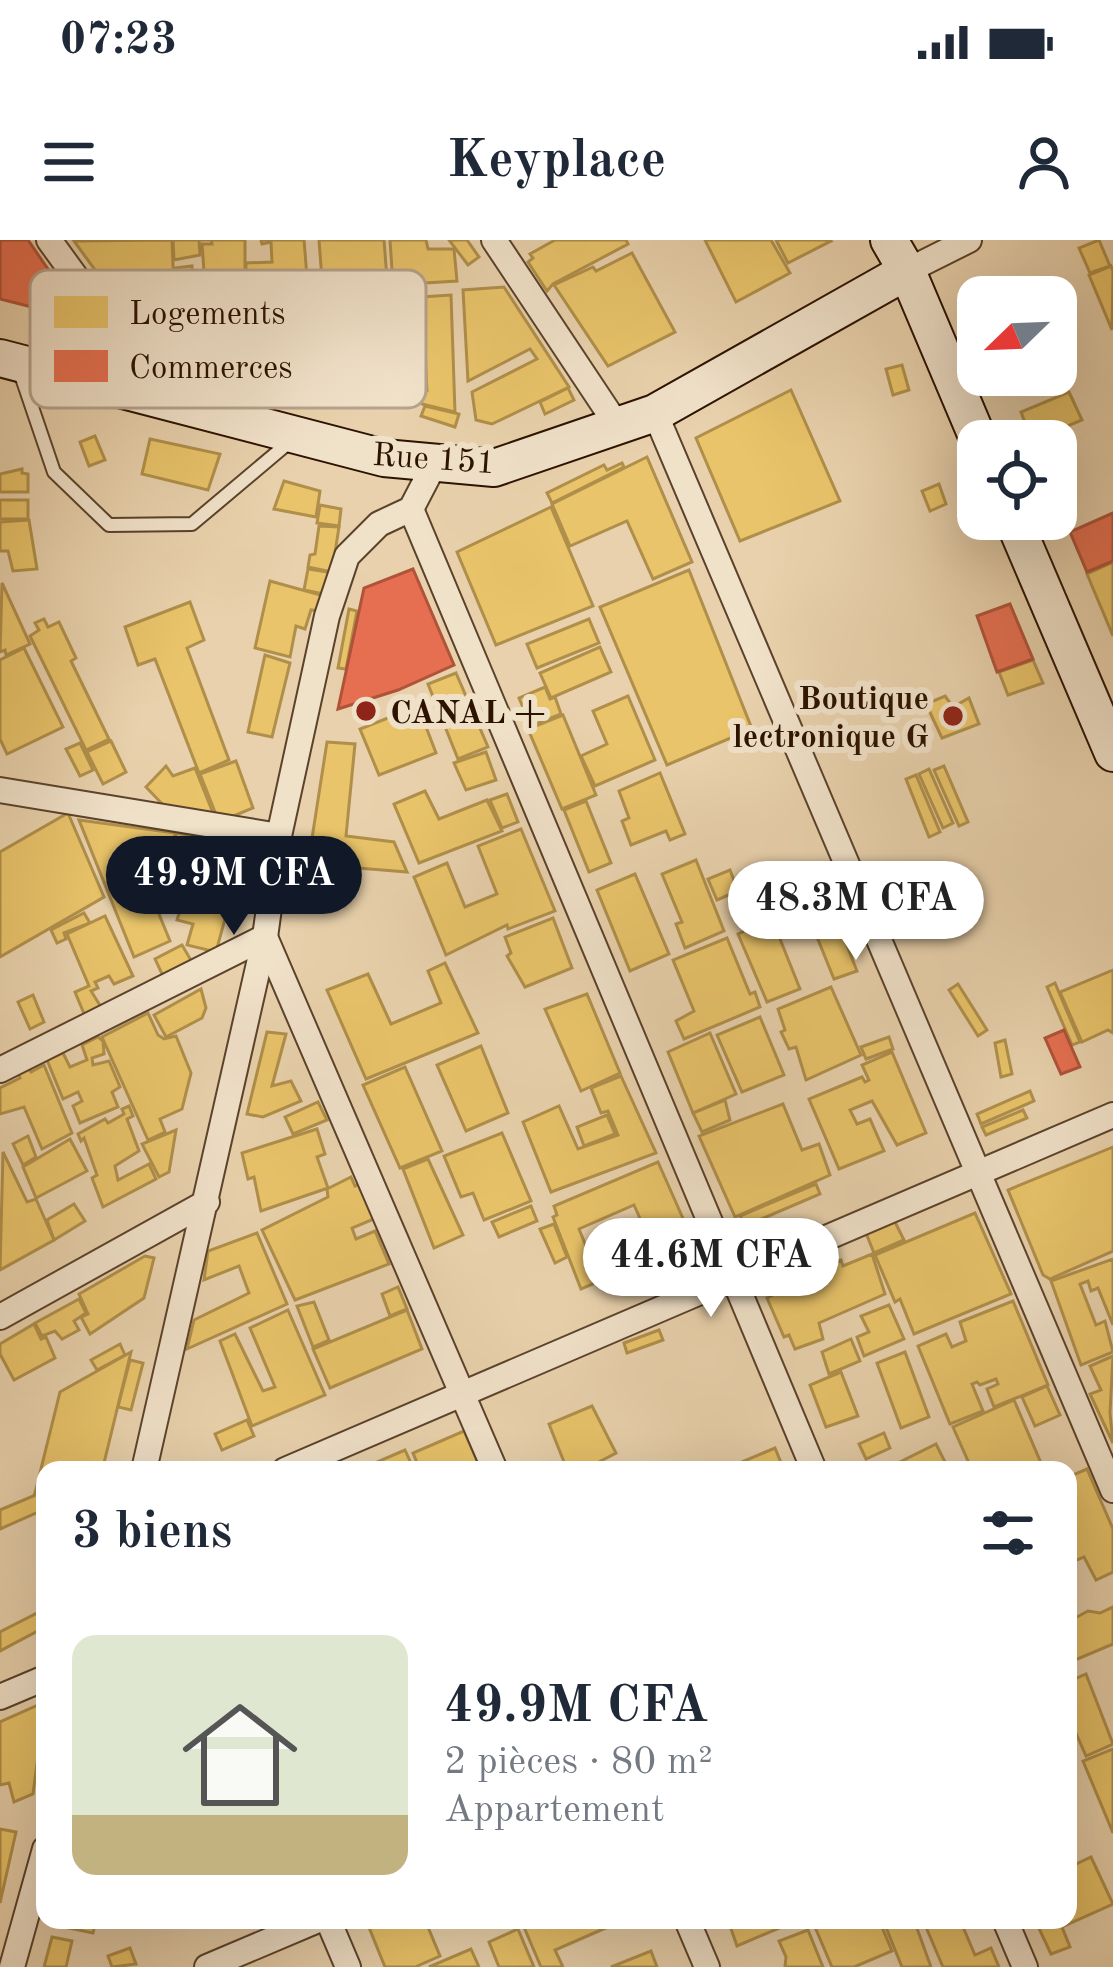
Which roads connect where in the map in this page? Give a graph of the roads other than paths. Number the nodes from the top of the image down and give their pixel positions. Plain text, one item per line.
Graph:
1 (49, 240) edge
2 (494, 240) edge
3 (969, 240) edge
4 (898, 255) edge
5 (71, 270) edge
6 (8, 360) edge
7 (193, 408) edge
8 (655, 413) junction
9 (971, 420) edge
10 (619, 428) junction
11 (298, 435) junction
12 (435, 463) junction
13 (411, 509) junction
14 (1022, 540) edge
15 (1113, 753) edge
16 (0, 790) edge
17 (279, 836) junction
18 (265, 937) junction
19 (0, 1070) edge
20 (1113, 1114) edge
21 (978, 1172) junction
22 (207, 1202) junction
23 (733, 1278) junction
24 (0, 1316) edge
25 (463, 1394) junction
26 (146, 1461) edge
27 (306, 1461) edge
28 (491, 1461) edge
29 (810, 1461) edge
30 (1113, 1490) edge
31 (36, 1682) edge
32 (0, 1697) edge
33 (36, 1881) edge
34 (297, 1929) edge
35 (332, 1929) edge
36 (690, 1929) edge
37 (1009, 1929) edge
38 (12, 1967) edge
39 (207, 1967) edge
40 (348, 1967) edge
41 (706, 1967) edge
42 (1025, 1967) edge

1 - 5 street
2 - 10 street
3 - 4 street
4 - 8 main road, Rue 151
4 - 9 main road
6 - 11 lane
7 - 11 main road, Rue 151
8 - 10 main road, Rue 151
8 - 21 street
10 - 12 main road, Rue 151
11 - 12 main road, Rue 151
12 - 13 street
13 - 17 street
13 - 23 street
14 - 15 main road
16 - 17 street
17 - 18 street
18 - 19 street
18 - 22 street
18 - 25 street
20 - 21 street
21 - 23 street
21 - 30 street
22 - 24 street
22 - 26 street
23 - 25 street
23 - 29 street
25 - 27 street
25 - 28 street
31 - 32 street
33 - 38 street
34 - 39 street
35 - 40 street
36 - 41 street
37 - 42 street

